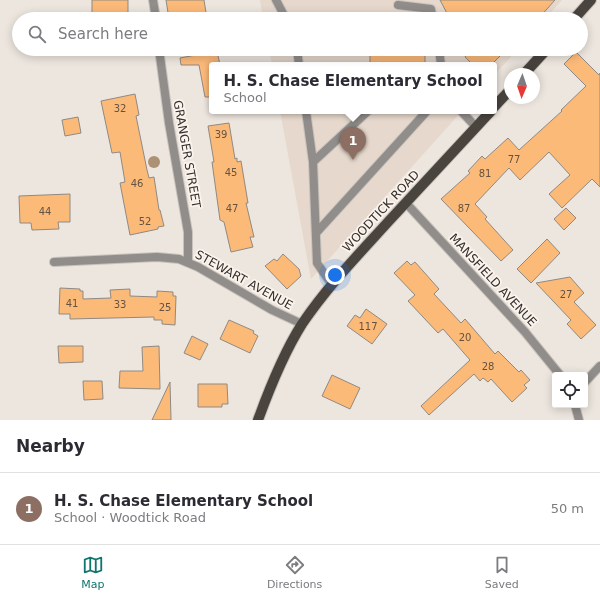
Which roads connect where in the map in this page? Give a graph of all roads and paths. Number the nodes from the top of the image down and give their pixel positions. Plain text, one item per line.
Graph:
1 (153, 0) edge
2 (276, 0) edge
3 (591, 0) edge
4 (398, 6) dead end
5 (155, 12) edge
6 (282, 12) edge
7 (431, 12) edge
8 (580, 12) edge
9 (161, 56) edge
10 (541, 56) edge
11 (530, 68) edge
12 (504, 96) edge
13 (497, 104) edge
14 (306, 114) edge
15 (365, 114) edge
16 (424, 114) edge
17 (464, 114) edge
18 (488, 114) edge
19 (476, 127) junction
20 (313, 162) junction
21 (406, 203) junction
22 (317, 232) junction
23 (54, 262) dead end
24 (188, 262) junction
25 (332, 286) junction
26 (302, 324) junction
27 (600, 366) edge
28 (558, 372) edge
29 (588, 379) edge
30 (576, 408) edge
31 (258, 420) edge
32 (579, 420) edge

1 - 5 street
2 - 6 street
3 - 8 main road
4 - 7 street
9 - 24 street, GRANGER STREET
10 - 11 main road
12 - 13 main road
14 - 20 street
15 - 20 street
16 - 22 street
17 - 19 street
18 - 19 main road, WOODTICK ROAD
19 - 21 main road, WOODTICK ROAD
20 - 22 street
21 - 25 main road, WOODTICK ROAD
21 - 28 street, MANSFIELD AVENUE
22 - 25 street
23 - 24 street, STEWART AVENUE
24 - 26 street, STEWART AVENUE
25 - 26 main road, WOODTICK ROAD
26 - 31 main road, WOODTICK ROAD
27 - 29 street
30 - 32 street

